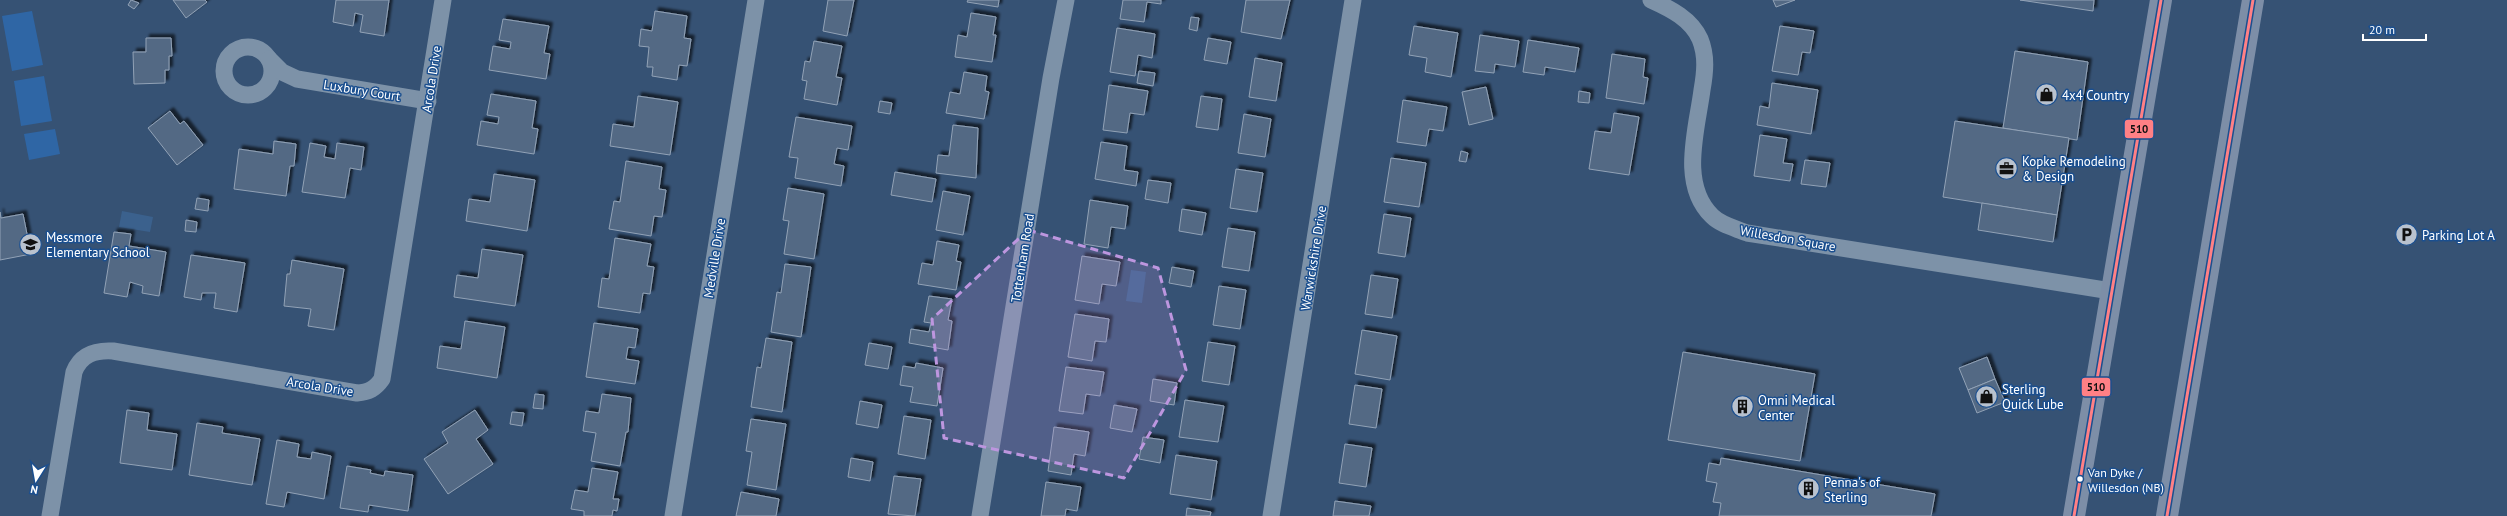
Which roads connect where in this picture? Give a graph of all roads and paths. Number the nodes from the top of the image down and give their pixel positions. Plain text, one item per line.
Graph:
1 (443, 0) edge
2 (756, 0) edge
3 (1066, 0) edge
4 (1353, 0) edge
5 (1652, 0) edge
6 (2161, 0) edge
7 (2254, 0) edge
8 (269, 59) junction
9 (297, 79) junction
10 (265, 89) junction
11 (428, 101) junction
12 (2111, 291) junction
13 (50, 516) edge
14 (673, 516) edge
15 (980, 516) edge
16 (1271, 516) edge
17 (2074, 516) edge
18 (2167, 516) edge

1 - 11 street, Arcola Drive
2 - 14 street, Medville Drive
3 - 15 street, Tottenham Road
4 - 16 street, Warwickshire Drive
5 - 12 street, Willesdon Square
6 - 12 main road
7 - 18 main road
8 - 9 street, Luxbury Court
8 - 10 street
8 - 10 street, Luxbury Court
9 - 10 street, Luxbury Court
9 - 11 street, Luxbury Court
11 - 13 street, Arcola Drive
12 - 17 main road

